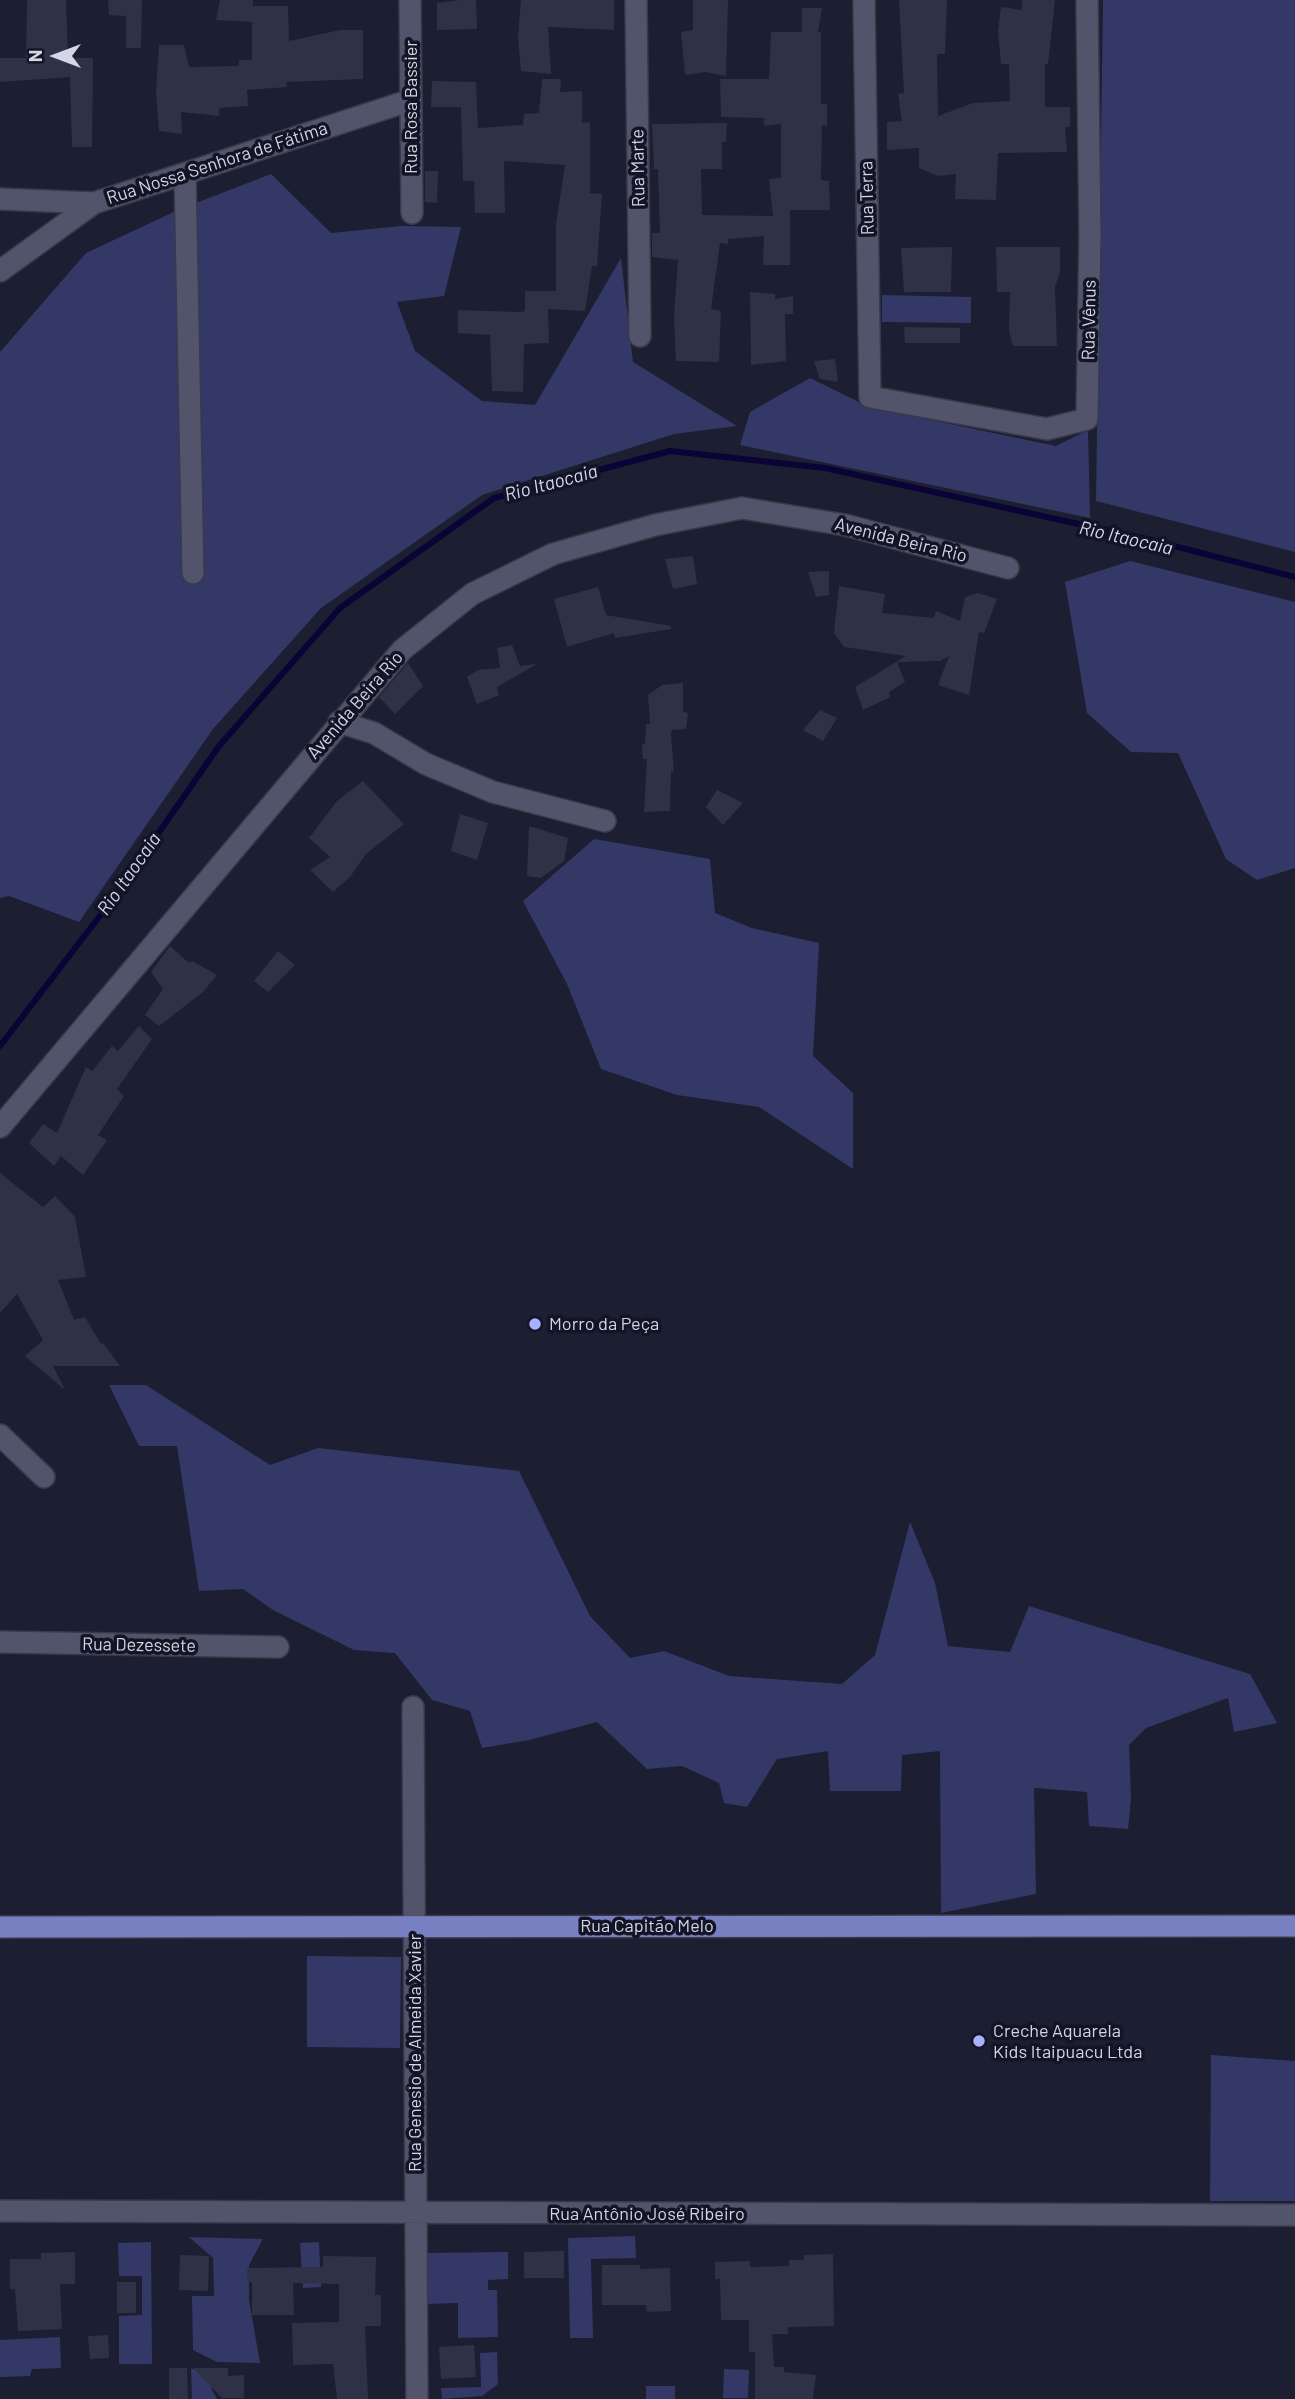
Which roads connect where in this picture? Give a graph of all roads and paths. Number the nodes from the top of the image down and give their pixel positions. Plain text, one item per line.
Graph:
1 (410, 0) edge
2 (636, 0) edge
3 (864, 0) edge
4 (1087, 0) edge
5 (411, 100) junction
6 (185, 174) junction
7 (0, 199) edge
8 (94, 203) junction
9 (412, 213) dead end
10 (0, 271) edge
11 (640, 336) dead end
12 (870, 397) joint
13 (1008, 568) dead end
14 (193, 573) dead end
15 (339, 722) junction
16 (604, 821) dead end
17 (0, 1127) edge
18 (0, 1435) edge
19 (44, 1477) dead end
20 (0, 1643) edge
21 (278, 1647) dead end
22 (413, 1707) dead end
23 (1295, 1926) edge
24 (0, 1927) edge
25 (414, 1927) junction
26 (0, 2211) edge
27 (416, 2214) junction
28 (1295, 2215) edge
29 (417, 2399) edge

1 - 5 street, Rua Rosa Bassier
2 - 11 street, Rua Marte
3 - 12 street, Rua Terra
4 - 12 street, Rua Vênus
5 - 6 street, Rua Nossa Senhora de Fátima
5 - 9 street, Rua Rosa Bassier
6 - 8 street, Rua Nossa Senhora de Fátima
6 - 14 street
7 - 8 street
8 - 10 street, Rua Nossa Senhora de Fátima
13 - 15 street, Avenida Beira Rio
15 - 16 street
15 - 17 street, Avenida Beira Rio
18 - 19 street
20 - 21 street, Rua Dezessete
22 - 25 street, Rua Genesio de Almeida Xavier
23 - 25 main road, Rua Capitão Melo
24 - 25 main road, Rua Capitão Melo
25 - 27 street, Rua Genesio de Almeida Xavier
26 - 27 street, Rua Antônio José Ribeiro
27 - 28 street, Rua Antônio José Ribeiro
27 - 29 street, Rua Genesio de Almeida Xavier

